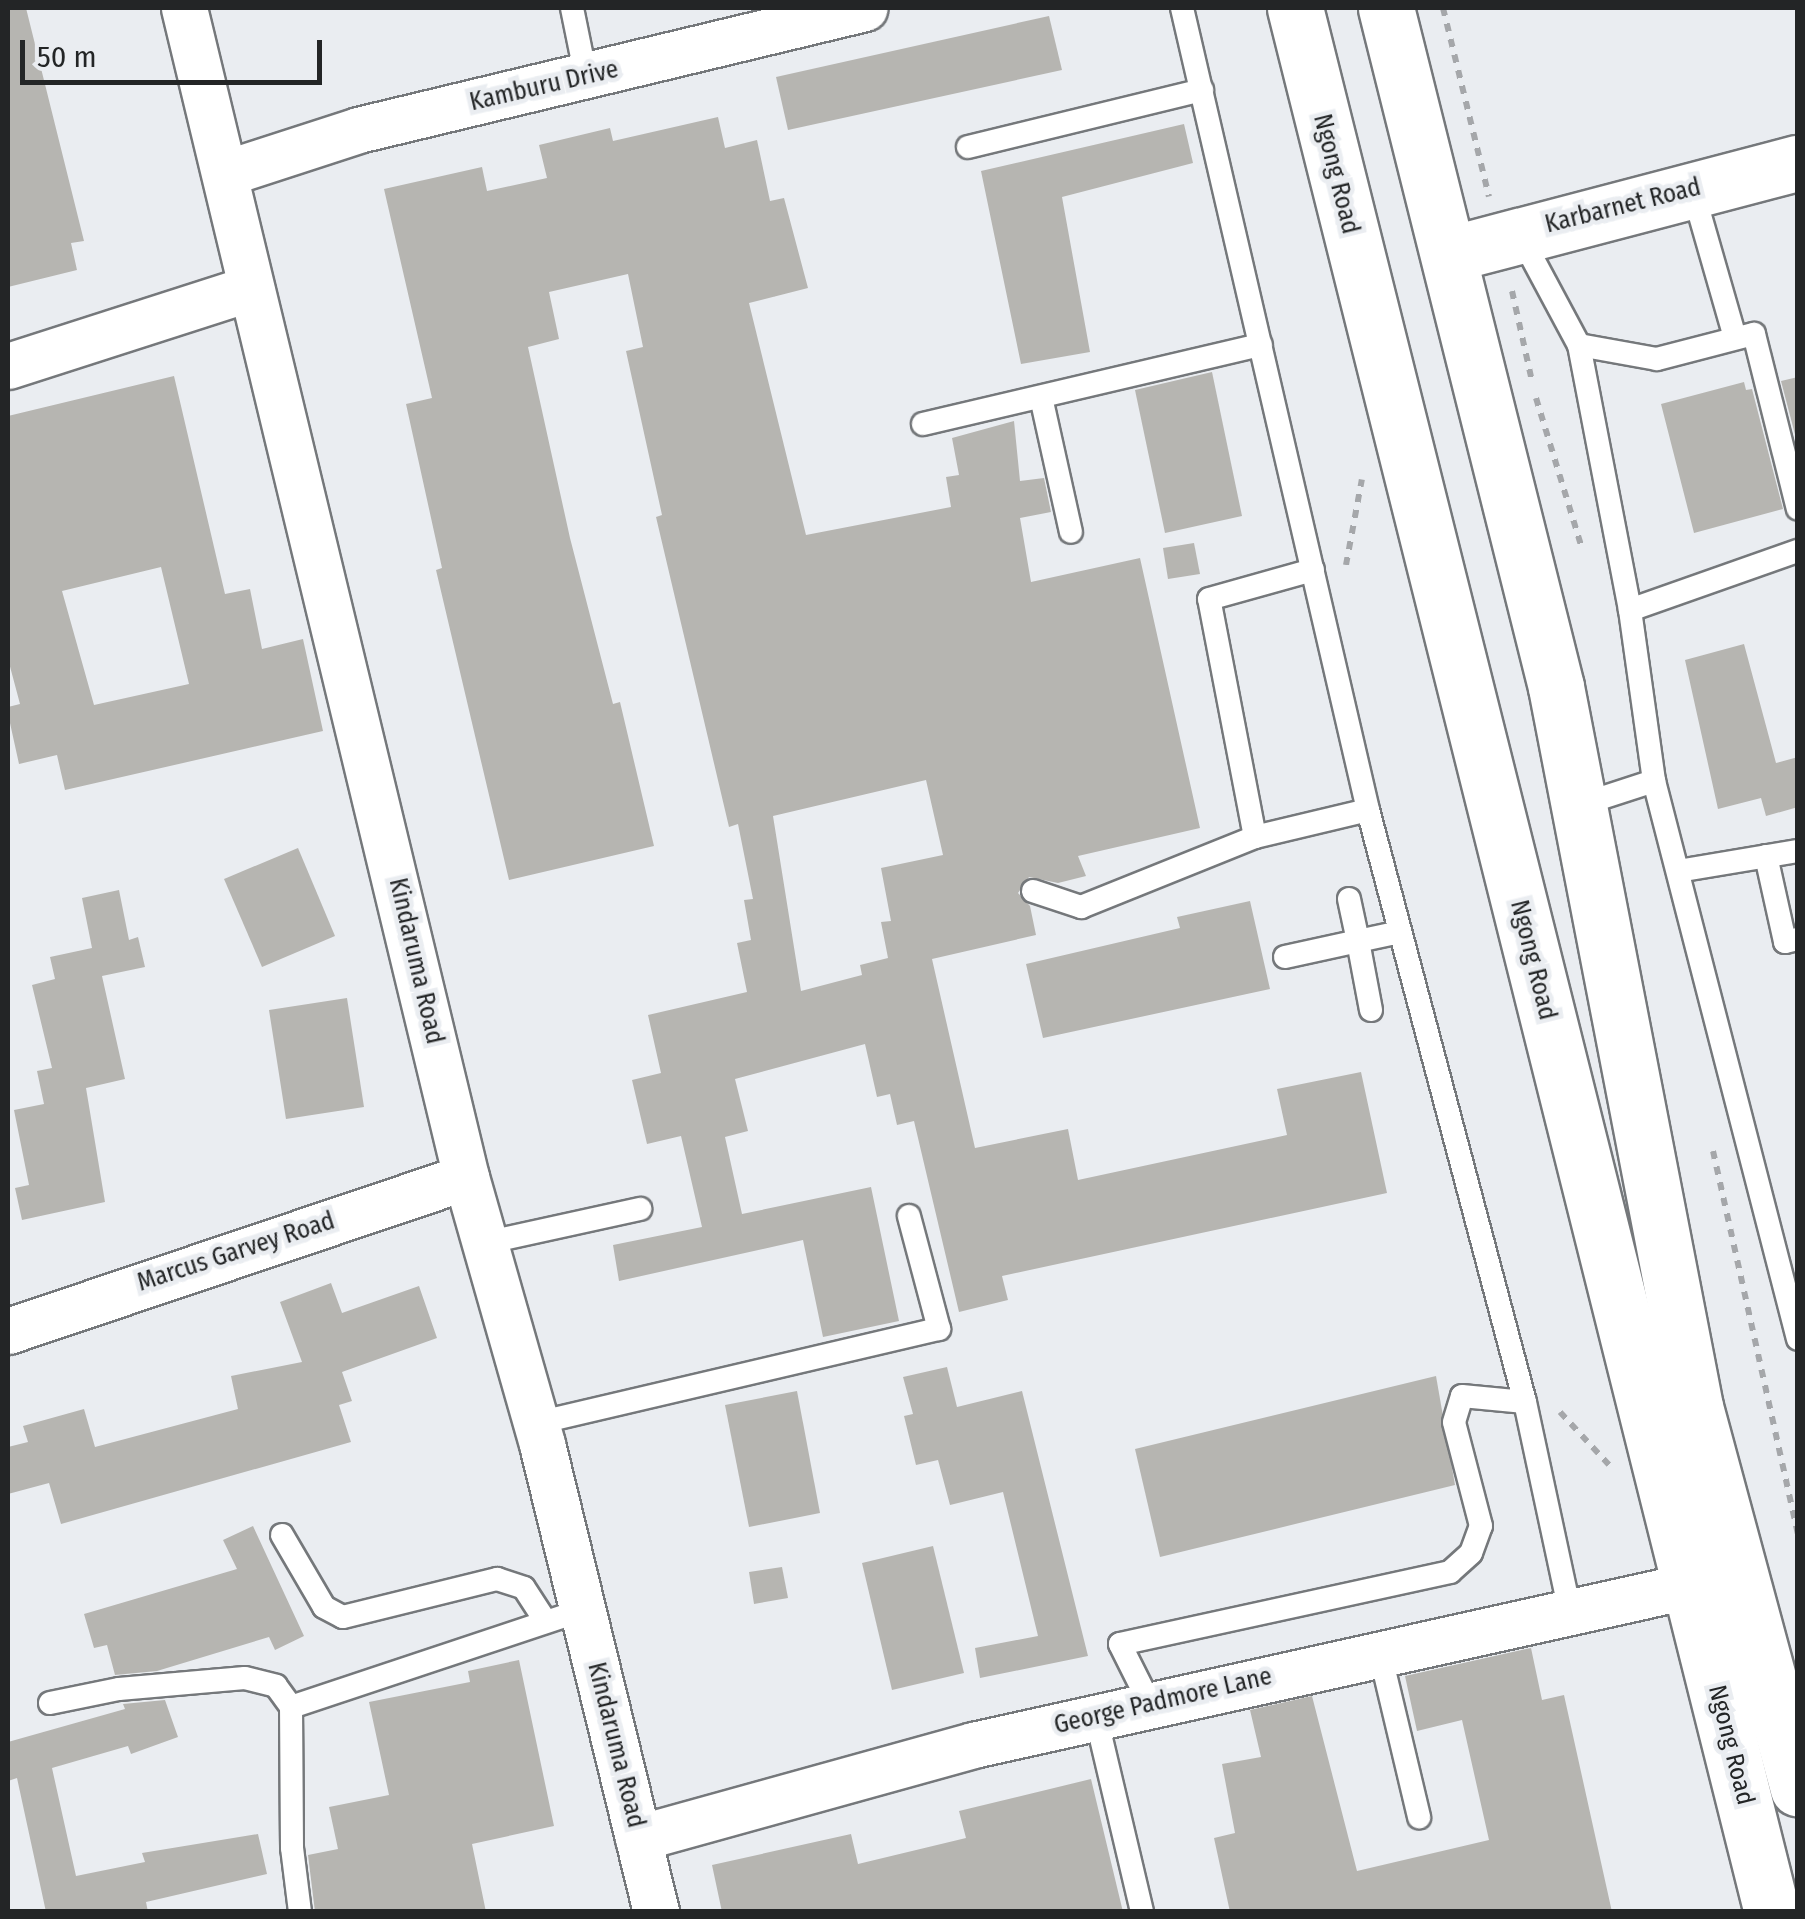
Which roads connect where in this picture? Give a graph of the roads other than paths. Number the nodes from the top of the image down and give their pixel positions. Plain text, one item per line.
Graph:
1 (184, 8) edge
2 (572, 8) edge
3 (865, 8) edge
4 (1182, 8) edge
5 (1294, 8) edge
6 (1386, 8) edge
7 (586, 77) junction
8 (1202, 90) junction
9 (968, 147) dead end
10 (1798, 163) edge
11 (226, 173) junction
12 (1692, 188) junction
13 (1519, 233) junction
14 (1450, 254) junction
15 (251, 288) junction
16 (1735, 337) junction
17 (1260, 345) junction
18 (1578, 345) junction
19 (8, 366) edge
20 (1041, 397) junction
21 (923, 424) dead end
22 (1798, 509) edge
23 (1070, 532) dead end
24 (1798, 551) edge
25 (1312, 570) junction
26 (1630, 610) junction
27 (1556, 687) junction
28 (1469, 705) junction
29 (1654, 781) junction
30 (1575, 806) junction
31 (1368, 810) junction
32 (1255, 837) junction
33 (1798, 850) edge
34 (1766, 856) junction
35 (1678, 870) junction
36 (1033, 890) dead end
37 (1349, 899) dead end
38 (1400, 932) junction
39 (1798, 939) edge
40 (1358, 941) junction
41 (1285, 956) dead end
42 (1372, 1010) dead end
43 (466, 1177) junction
44 (640, 1208) dead end
45 (909, 1216) dead end
46 (485, 1243) junction
47 (8, 1330) edge
48 (1797, 1332) edge
49 (1524, 1402) junction
50 (536, 1424) junction
51 (282, 1535) dead end
52 (1692, 1584) junction
53 (1570, 1608) junction
54 (564, 1616) junction
55 (1118, 1620) dead end
56 (1125, 1648) junction
57 (1380, 1653) junction
58 (50, 1703) dead end
59 (1150, 1704) junction
60 (290, 1706) junction
61 (1096, 1717) junction
62 (1798, 1788) edge
63 (1419, 1817) dead end
64 (638, 1838) junction
65 (300, 1912) edge
66 (656, 1912) edge
67 (1142, 1912) edge
68 (1772, 1912) edge

1 - 11 street, Kindaruma Road
2 - 7 lane
3 - 7 street, Kamburu Drive
4 - 8 lane
5 - 28 main road, Ngong Road
6 - 14 main road, Ngong Road
7 - 11 street, Kamburu Drive
8 - 9 lane
8 - 17 lane
10 - 12 main road, Karbarnet Road
11 - 15 street, Kindaruma Road
12 - 13 main road, Karbarnet Road
12 - 16 lane
13 - 14 main road, Karbarnet Road
13 - 18 lane
14 - 27 main road, Ngong Road
15 - 19 street
15 - 43 street, Kindaruma Road
16 - 18 lane
16 - 22 lane
17 - 20 lane
17 - 25 lane
18 - 26 lane
20 - 21 lane
20 - 23 lane
24 - 26 lane
25 - 31 lane
25 - 32 lane
26 - 29 lane
27 - 28 main road
27 - 30 main road, Ngong Road
28 - 52 main road, Ngong Road
29 - 30 lane
29 - 35 lane
30 - 62 main road, Ngong Road
31 - 32 lane
31 - 38 lane
32 - 36 lane
33 - 34 lane
34 - 35 lane
34 - 39 lane
35 - 48 lane
37 - 40 lane
38 - 40 lane
38 - 49 lane
40 - 41 lane
40 - 42 lane
43 - 46 street, Kindaruma Road
43 - 47 street, Marcus Garvey Road
44 - 46 lane
45 - 50 lane
46 - 50 street, Kindaruma Road
49 - 53 lane
49 - 56 lane
50 - 54 street, Kindaruma Road
51 - 54 lane
52 - 53 street, George Padmore Lane
52 - 68 main road, Ngong Road
53 - 57 street, George Padmore Lane
54 - 60 lane
54 - 64 street, Kindaruma Road
55 - 56 lane
56 - 59 lane
57 - 59 street, George Padmore Lane
57 - 63 lane
58 - 60 lane
59 - 61 street, George Padmore Lane
60 - 65 lane
61 - 64 street, George Padmore Lane
61 - 67 lane
64 - 66 street, Kindaruma Road

